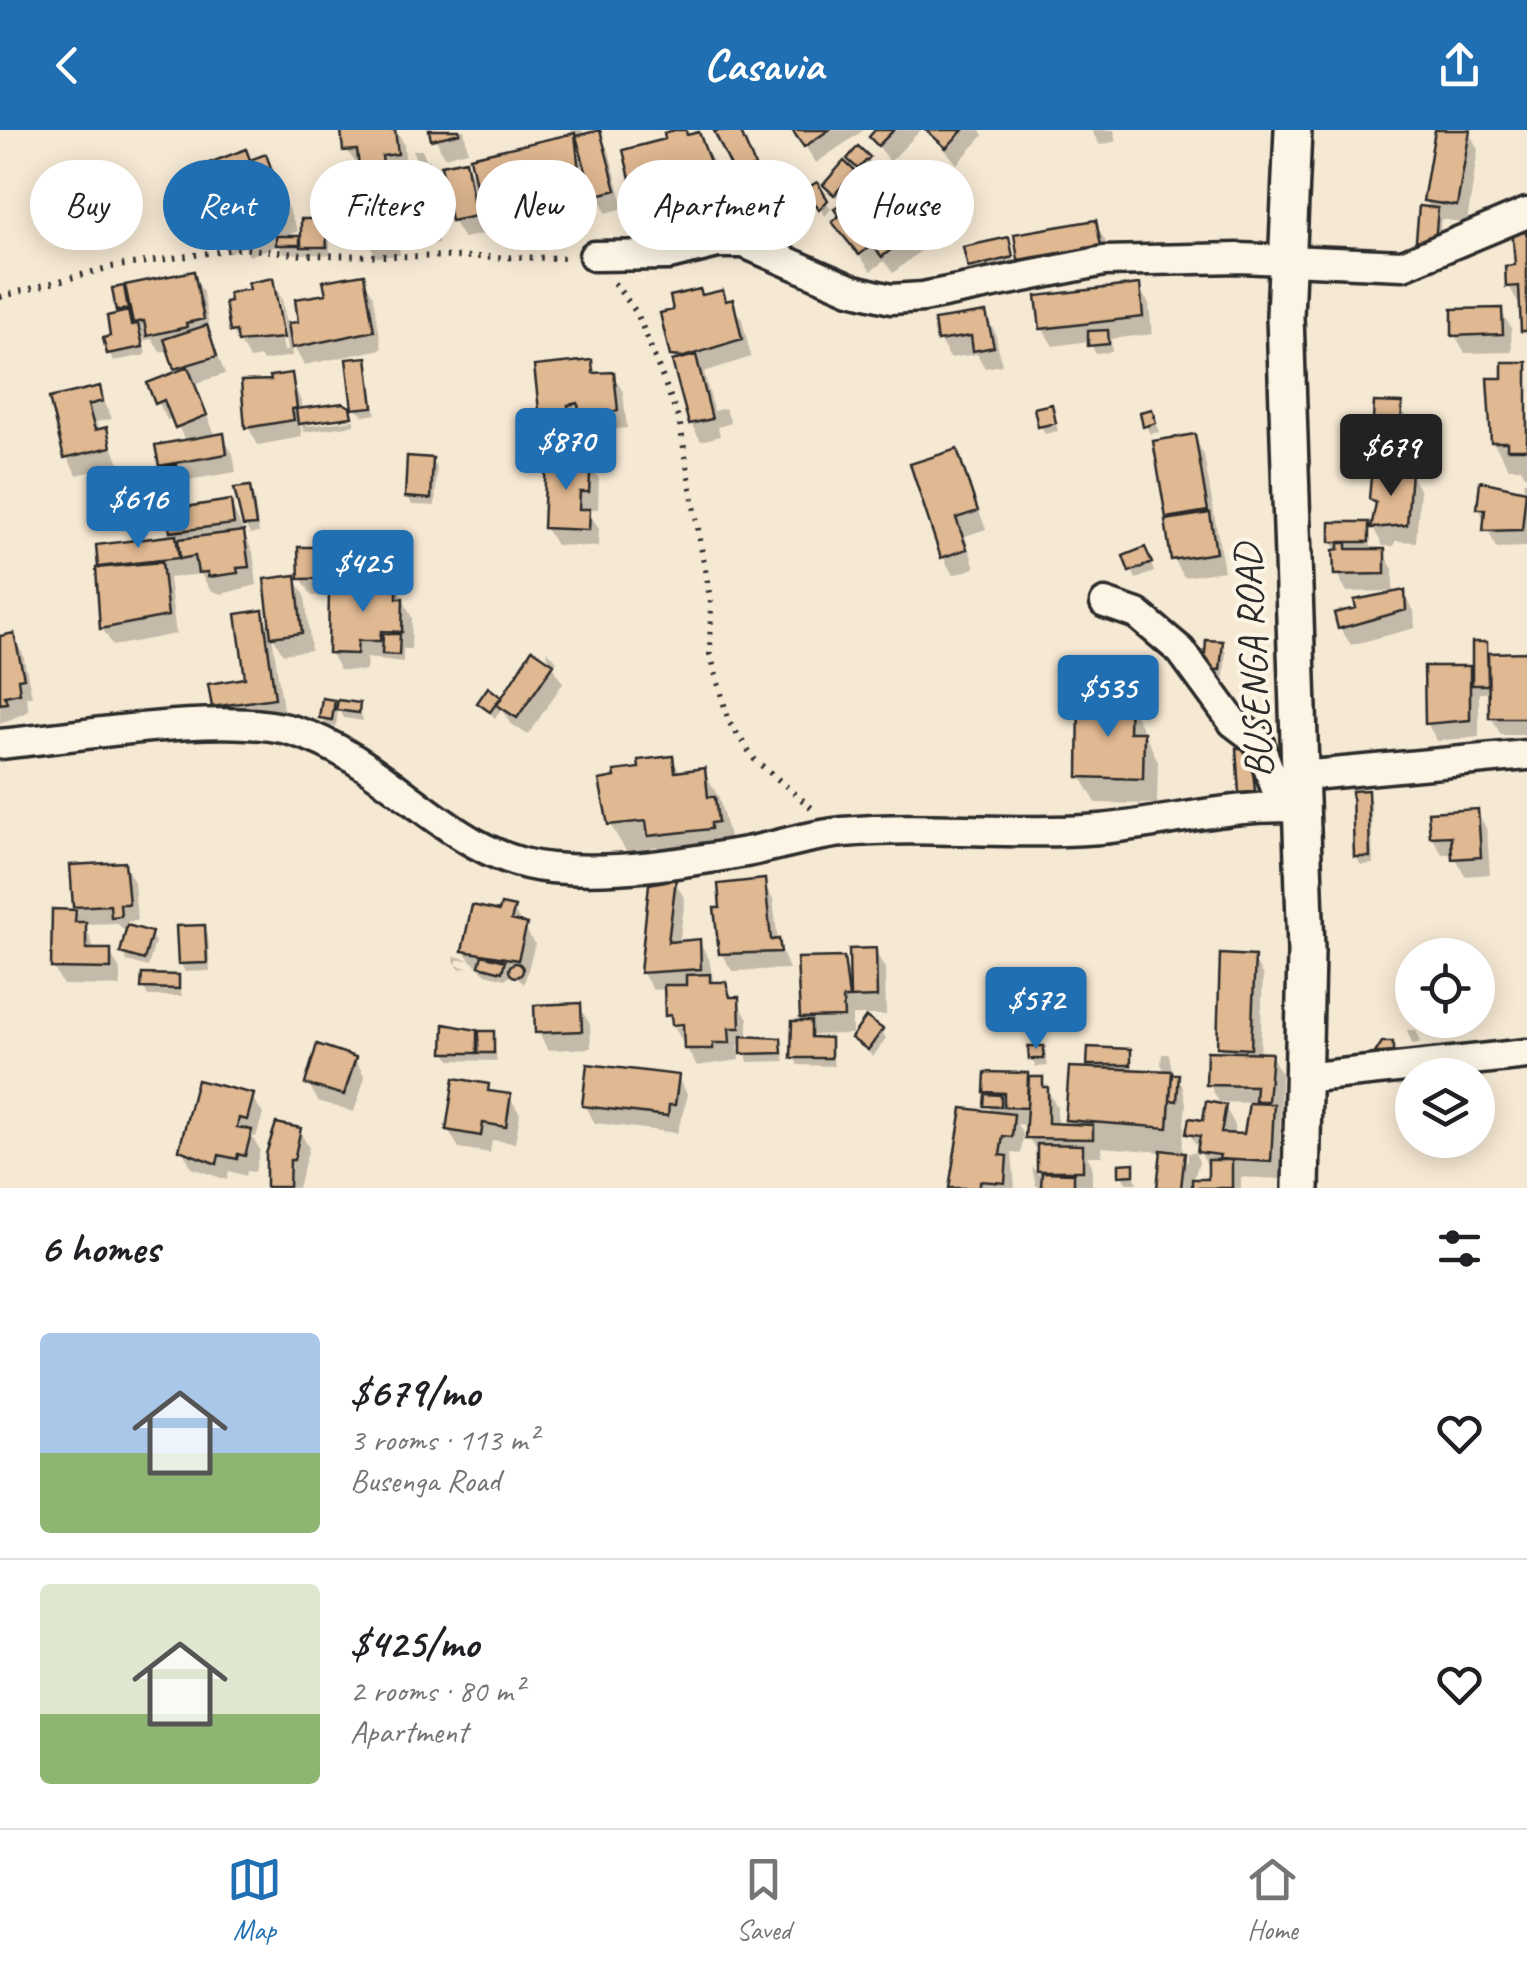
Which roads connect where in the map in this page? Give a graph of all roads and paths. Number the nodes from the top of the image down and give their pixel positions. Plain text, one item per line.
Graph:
1 (1293, 130) edge
2 (1527, 214) edge
3 (594, 256) junction
4 (1287, 260) junction
5 (0, 297) edge
6 (1105, 603) dead end
7 (0, 744) edge
8 (1527, 756) edge
9 (1296, 797) junction
10 (840, 832) junction
11 (1527, 1054) edge
12 (1303, 1078) junction
13 (1302, 1188) edge

1 - 4 street, BUSENGA ROAD
2 - 4 street
3 - 4 street
3 - 5 path
3 - 10 path
4 - 9 street, BUSENGA ROAD
6 - 9 street
7 - 10 street
8 - 9 street
9 - 10 street
9 - 12 street, BUSENGA ROAD
11 - 12 street
12 - 13 street, BUSENGA ROAD

